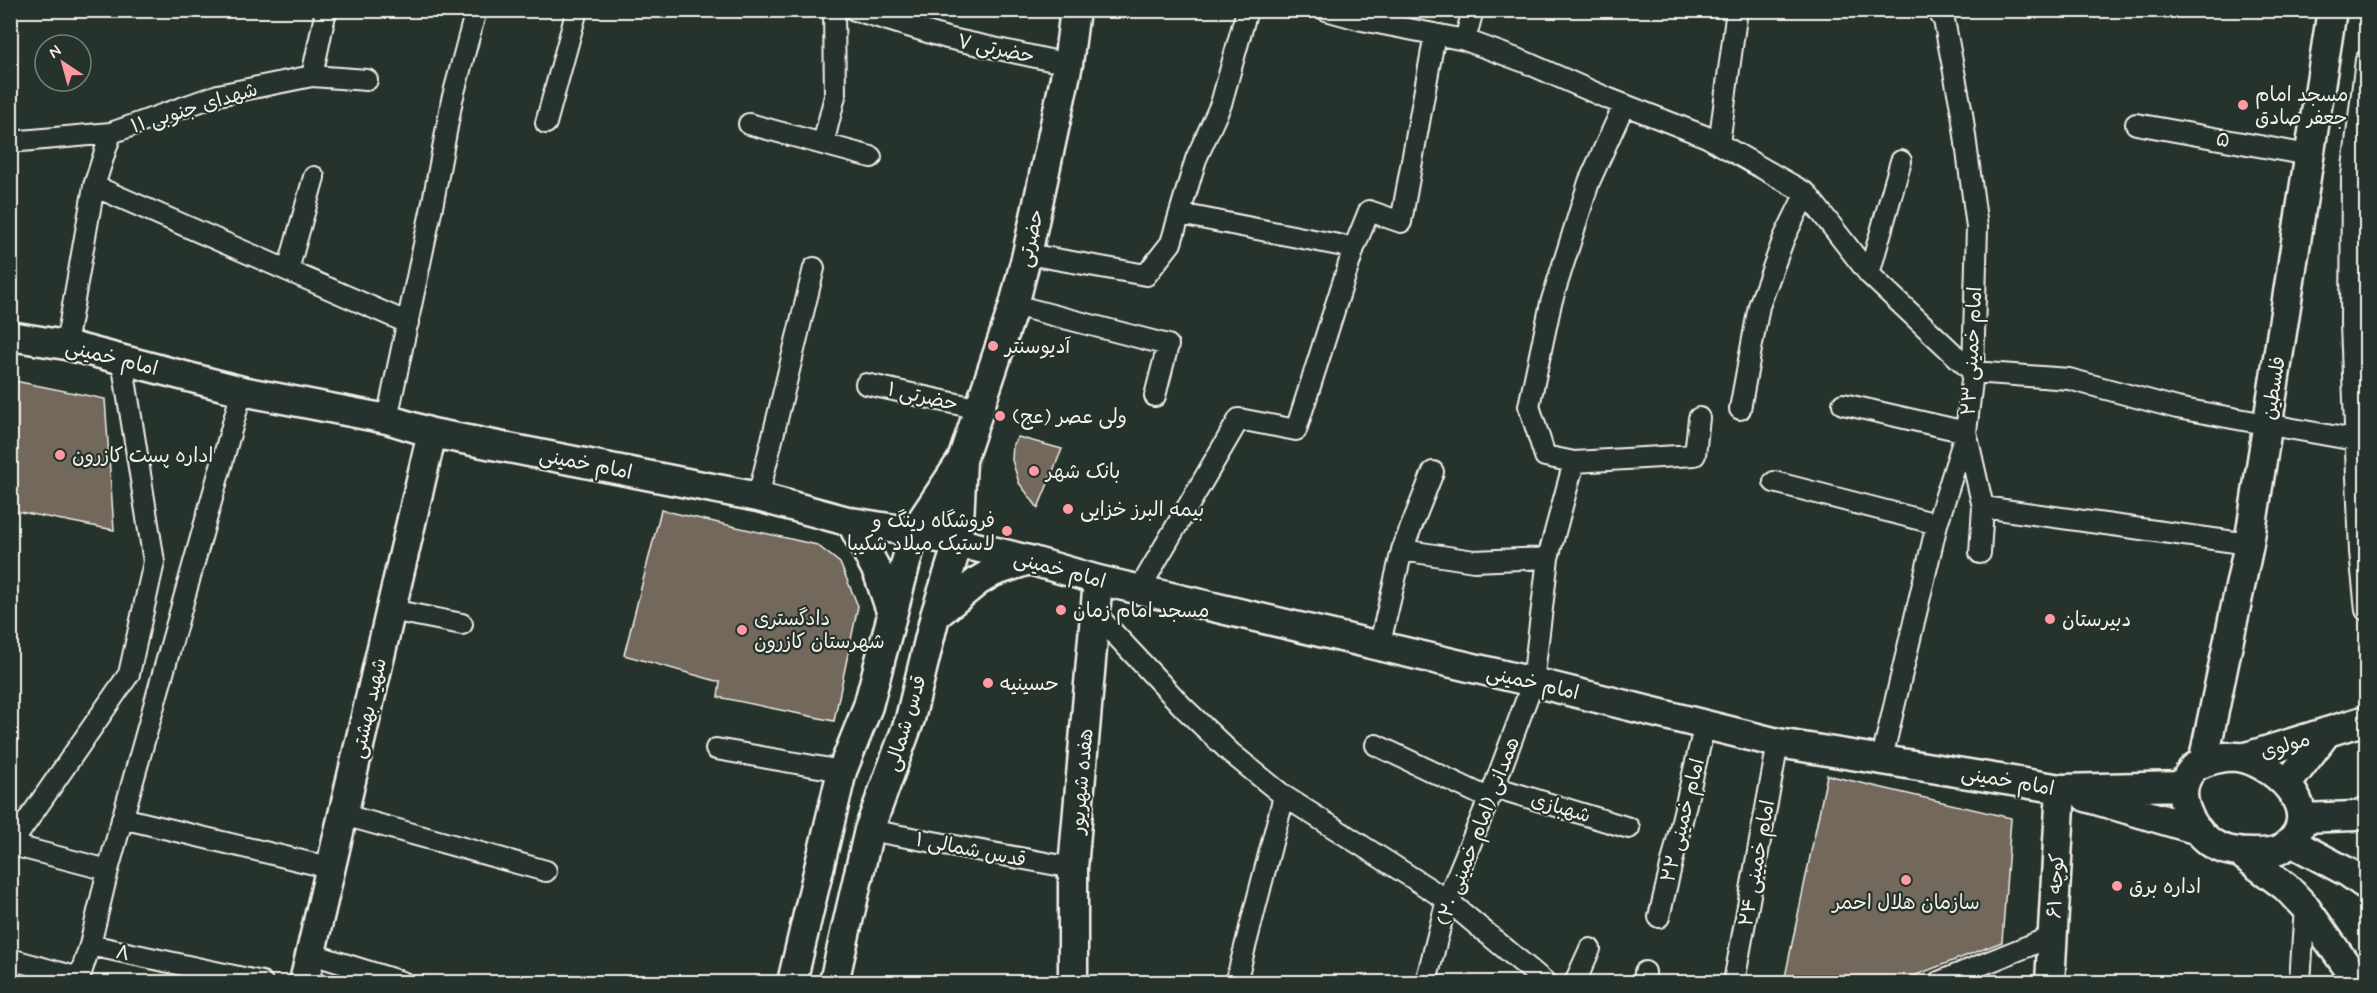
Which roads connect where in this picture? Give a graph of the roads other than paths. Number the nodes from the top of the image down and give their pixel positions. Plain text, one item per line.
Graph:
1 (327, 10) edge
2 (476, 10) edge
3 (577, 10) edge
4 (834, 10) edge
5 (855, 10) edge
6 (1076, 10) edge
7 (1247, 10) edge
8 (1326, 10) edge
9 (1473, 10) edge
10 (1737, 10) edge
11 (1937, 10) edge
12 (2332, 10) edge
13 (1362, 15) edge
14 (1435, 34) junction
15 (1465, 40) junction
16 (2367, 60) edge
17 (1068, 64) junction
18 (312, 75) junction
19 (368, 80) dead end
20 (2365, 92) edge
21 (1624, 105) junction
22 (546, 123) dead end
23 (749, 124) dead end
24 (2136, 124) dead end
25 (111, 133) junction
26 (10, 142) edge
27 (823, 144) junction
28 (1719, 144) junction
29 (2309, 155) junction
30 (871, 157) dead end
31 (1901, 161) dead end
32 (314, 177) dead end
33 (94, 186) junction
34 (1806, 193) junction
35 (2359, 213) edge
36 (1180, 214) junction
37 (1354, 248) junction
38 (1027, 254) junction
39 (814, 268) dead end
40 (288, 270) junction
41 (1869, 274) junction
42 (1014, 305) junction
43 (408, 323) junction
44 (10, 336) edge
45 (66, 345) junction
46 (122, 360) junction
47 (1973, 372) junction
48 (866, 384) dead end
49 (242, 391) junction
50 (1155, 396) dead end
51 (1843, 404) dead end
52 (980, 409) junction
53 (1740, 409) dead end
54 (1699, 418) dead end
55 (387, 419) junction
56 (2268, 426) junction
57 (1966, 432) junction
58 (432, 433) junction
59 (2362, 441) edge
60 (962, 460) junction
61 (1574, 462) junction
62 (1433, 472) dead end
63 (1774, 482) dead end
64 (758, 497) junction
65 (1983, 507) junction
66 (851, 522) junction
67 (1938, 524) junction
68 (914, 532) junction
69 (958, 543) junction
70 (2249, 544) junction
71 (1402, 550) junction
72 (1980, 553) dead end
73 (1548, 558) junction
74 (1029, 560) junction
75 (1098, 580) junction
76 (1139, 590) junction
77 (391, 610) junction
78 (2367, 610) edge
79 (1095, 613) junction
80 (892, 614) junction
81 (935, 616) junction
82 (462, 624) dead end
83 (1379, 646) junction
84 (1533, 682) junction
85 (2367, 720) edge
86 (1706, 724) junction
87 (2327, 732) junction
88 (1778, 742) junction
89 (1376, 745) dead end
90 (716, 748) dead end
91 (1881, 758) junction
92 (2243, 758) junction
93 (2203, 763) junction
94 (842, 771) junction
95 (2286, 784) junction
96 (2183, 786) junction
97 (2061, 789) junction
98 (1491, 792) junction
99 (1284, 795) junction
100 (2367, 812) edge
101 (344, 815) junction
102 (122, 818) junction
103 (1629, 828) dead end
104 (869, 830) junction
105 (2198, 830) junction
106 (2297, 830) junction
107 (11, 846) edge
108 (2239, 852) junction
109 (332, 868) junction
110 (1073, 868) junction
111 (108, 870) junction
112 (546, 871) dead end
113 (2367, 885) edge
114 (1447, 900) junction
115 (2305, 907) junction
116 (1659, 917) dead end
117 (2053, 936) junction
118 (90, 945) junction
119 (1590, 949) dead end
120 (312, 954) junction
121 (10, 958) edge
122 (78, 980) edge
123 (262, 982) edge
124 (304, 982) edge
125 (402, 982) edge
126 (792, 982) edge
127 (834, 982) edge
128 (1073, 982) edge
129 (1236, 982) edge
130 (1426, 982) edge
131 (1545, 982) edge
132 (1575, 982) edge
133 (1734, 982) edge
134 (1939, 982) edge
135 (2050, 982) edge
136 (2300, 982) edge
137 (2358, 982) edge

1 - 18 street
2 - 43 street
3 - 22 street
4 - 27 street
5 - 17 street, حضرتی ۷
6 - 17 main road, حضرتی
7 - 36 street
8 - 13 street
9 - 15 street
10 - 28 street
11 - 47 street, امام خمینی ۲۳
12 - 29 main road, فلسطین
13 - 14 street
14 - 15 street
14 - 37 street
15 - 21 street
16 - 20 street
17 - 38 main road, حضرتی
18 - 19 street, ۱۱ شهدای جنوبی
18 - 25 street, ۱۱ شهدای جنوبی
20 - 35 street
21 - 28 street
21 - 61 street
23 - 27 street
24 - 29 street, ۵
25 - 26 street, ۱۱ شهدای جنوبی
25 - 33 street
27 - 30 street
28 - 34 street
29 - 56 main road, فلسطین
31 - 41 street
32 - 40 street
33 - 40 street
33 - 45 street
34 - 41 street
34 - 53 street
35 - 59 street
36 - 37 street
36 - 38 street
37 - 76 street
38 - 42 main road, حضرتی
39 - 64 street
40 - 43 street
41 - 47 street
42 - 50 street
42 - 52 main road, حضرتی
43 - 55 street
44 - 45 main road, امام خمینی
45 - 46 main road, امام خمینی
46 - 49 main road, امام خمینی
46 - 107 street
47 - 56 street
47 - 57 street, امام خمینی ۲۳
48 - 52 street, حضرتی ۱
49 - 55 main road, امام خمینی
49 - 102 street
51 - 57 street
52 - 60 main road, حضرتی
54 - 61 street
55 - 58 main road, امام خمینی
56 - 59 street
56 - 70 main road, فلسطین
57 - 65 street
57 - 67 street, امام خمینی ۲۳
58 - 64 main road, امام خمینی
58 - 77 main road, شهید بهشتی
59 - 78 street
60 - 68 main road, قدس شمالی
60 - 69 main road, قدس شمالی
61 - 73 street, همدانی (امام خمینی ۲۰)
62 - 71 street
63 - 67 street
64 - 66 main road, امام خمینی
65 - 70 street
65 - 72 street
66 - 68 main road, امام خمینی
66 - 80 main road
67 - 91 street, امام خمینی ۲۳
68 - 69 main road, امام خمینی
68 - 80 main road, قدس شمالی
69 - 74 main road, امام خمینی
69 - 81 main road, قدس شمالی
70 - 93 main road, فلسطین
71 - 73 street
71 - 83 street
73 - 84 street, همدانی (امام خمینی ۲۰)
74 - 75 main road, امام خمینی
74 - 81 main road
75 - 76 main road, امام خمینی
75 - 79 main road, هفده شهریور
76 - 83 main road, امام خمینی
77 - 82 street
77 - 101 main road, شهید بهشتی
79 - 99 street
79 - 110 main road, هفده شهریور
80 - 94 main road, قدس شمالی
81 - 104 main road, قدس شمالی
83 - 84 main road, امام خمینی
84 - 86 main road, امام خمینی
84 - 98 street, همدانی (امام خمینی ۲۰)
85 - 87 main road, مولوی
86 - 88 main road, امام خمینی
86 - 116 street, امام خمینی ۲۲
87 - 92 main road, مولوی
87 - 95 main road, مولوی
88 - 91 main road, امام خمینی
88 - 133 street, امام خمینی ۲۴
89 - 98 street, شهبازی
90 - 94 street
91 - 97 main road, امام خمینی
92 - 93 main road
92 - 95 main road
93 - 96 main road
94 - 126 main road, قدس شمالی
95 - 106 main road
96 - 97 main road, امام خمینی
96 - 105 main road
97 - 105 main road
97 - 117 main road, کوچه ۶۱
98 - 103 street, شهبازی
98 - 114 street, همدانی (امام خمینی ۲۰)
99 - 114 street
99 - 129 street
100 - 106 main road
101 - 109 main road, شهید بهشتی
101 - 112 street
102 - 109 street
102 - 111 street
104 - 110 street, قدس شمالی ۱
104 - 127 main road, قدس شمالی
105 - 108 main road
106 - 108 main road
106 - 113 main road
107 - 111 street
108 - 115 main road
109 - 120 main road, شهید بهشتی
110 - 128 main road, هفده شهریور
111 - 118 street
114 - 130 street, همدانی (امام خمینی ۲۰)
114 - 131 street
115 - 136 street
115 - 137 main road
117 - 134 street
117 - 135 main road, کوچه ۶۱
118 - 122 street
118 - 123 street, ۸
119 - 132 street
120 - 124 main road, شهید بهشتی
120 - 125 street
121 - 122 street

